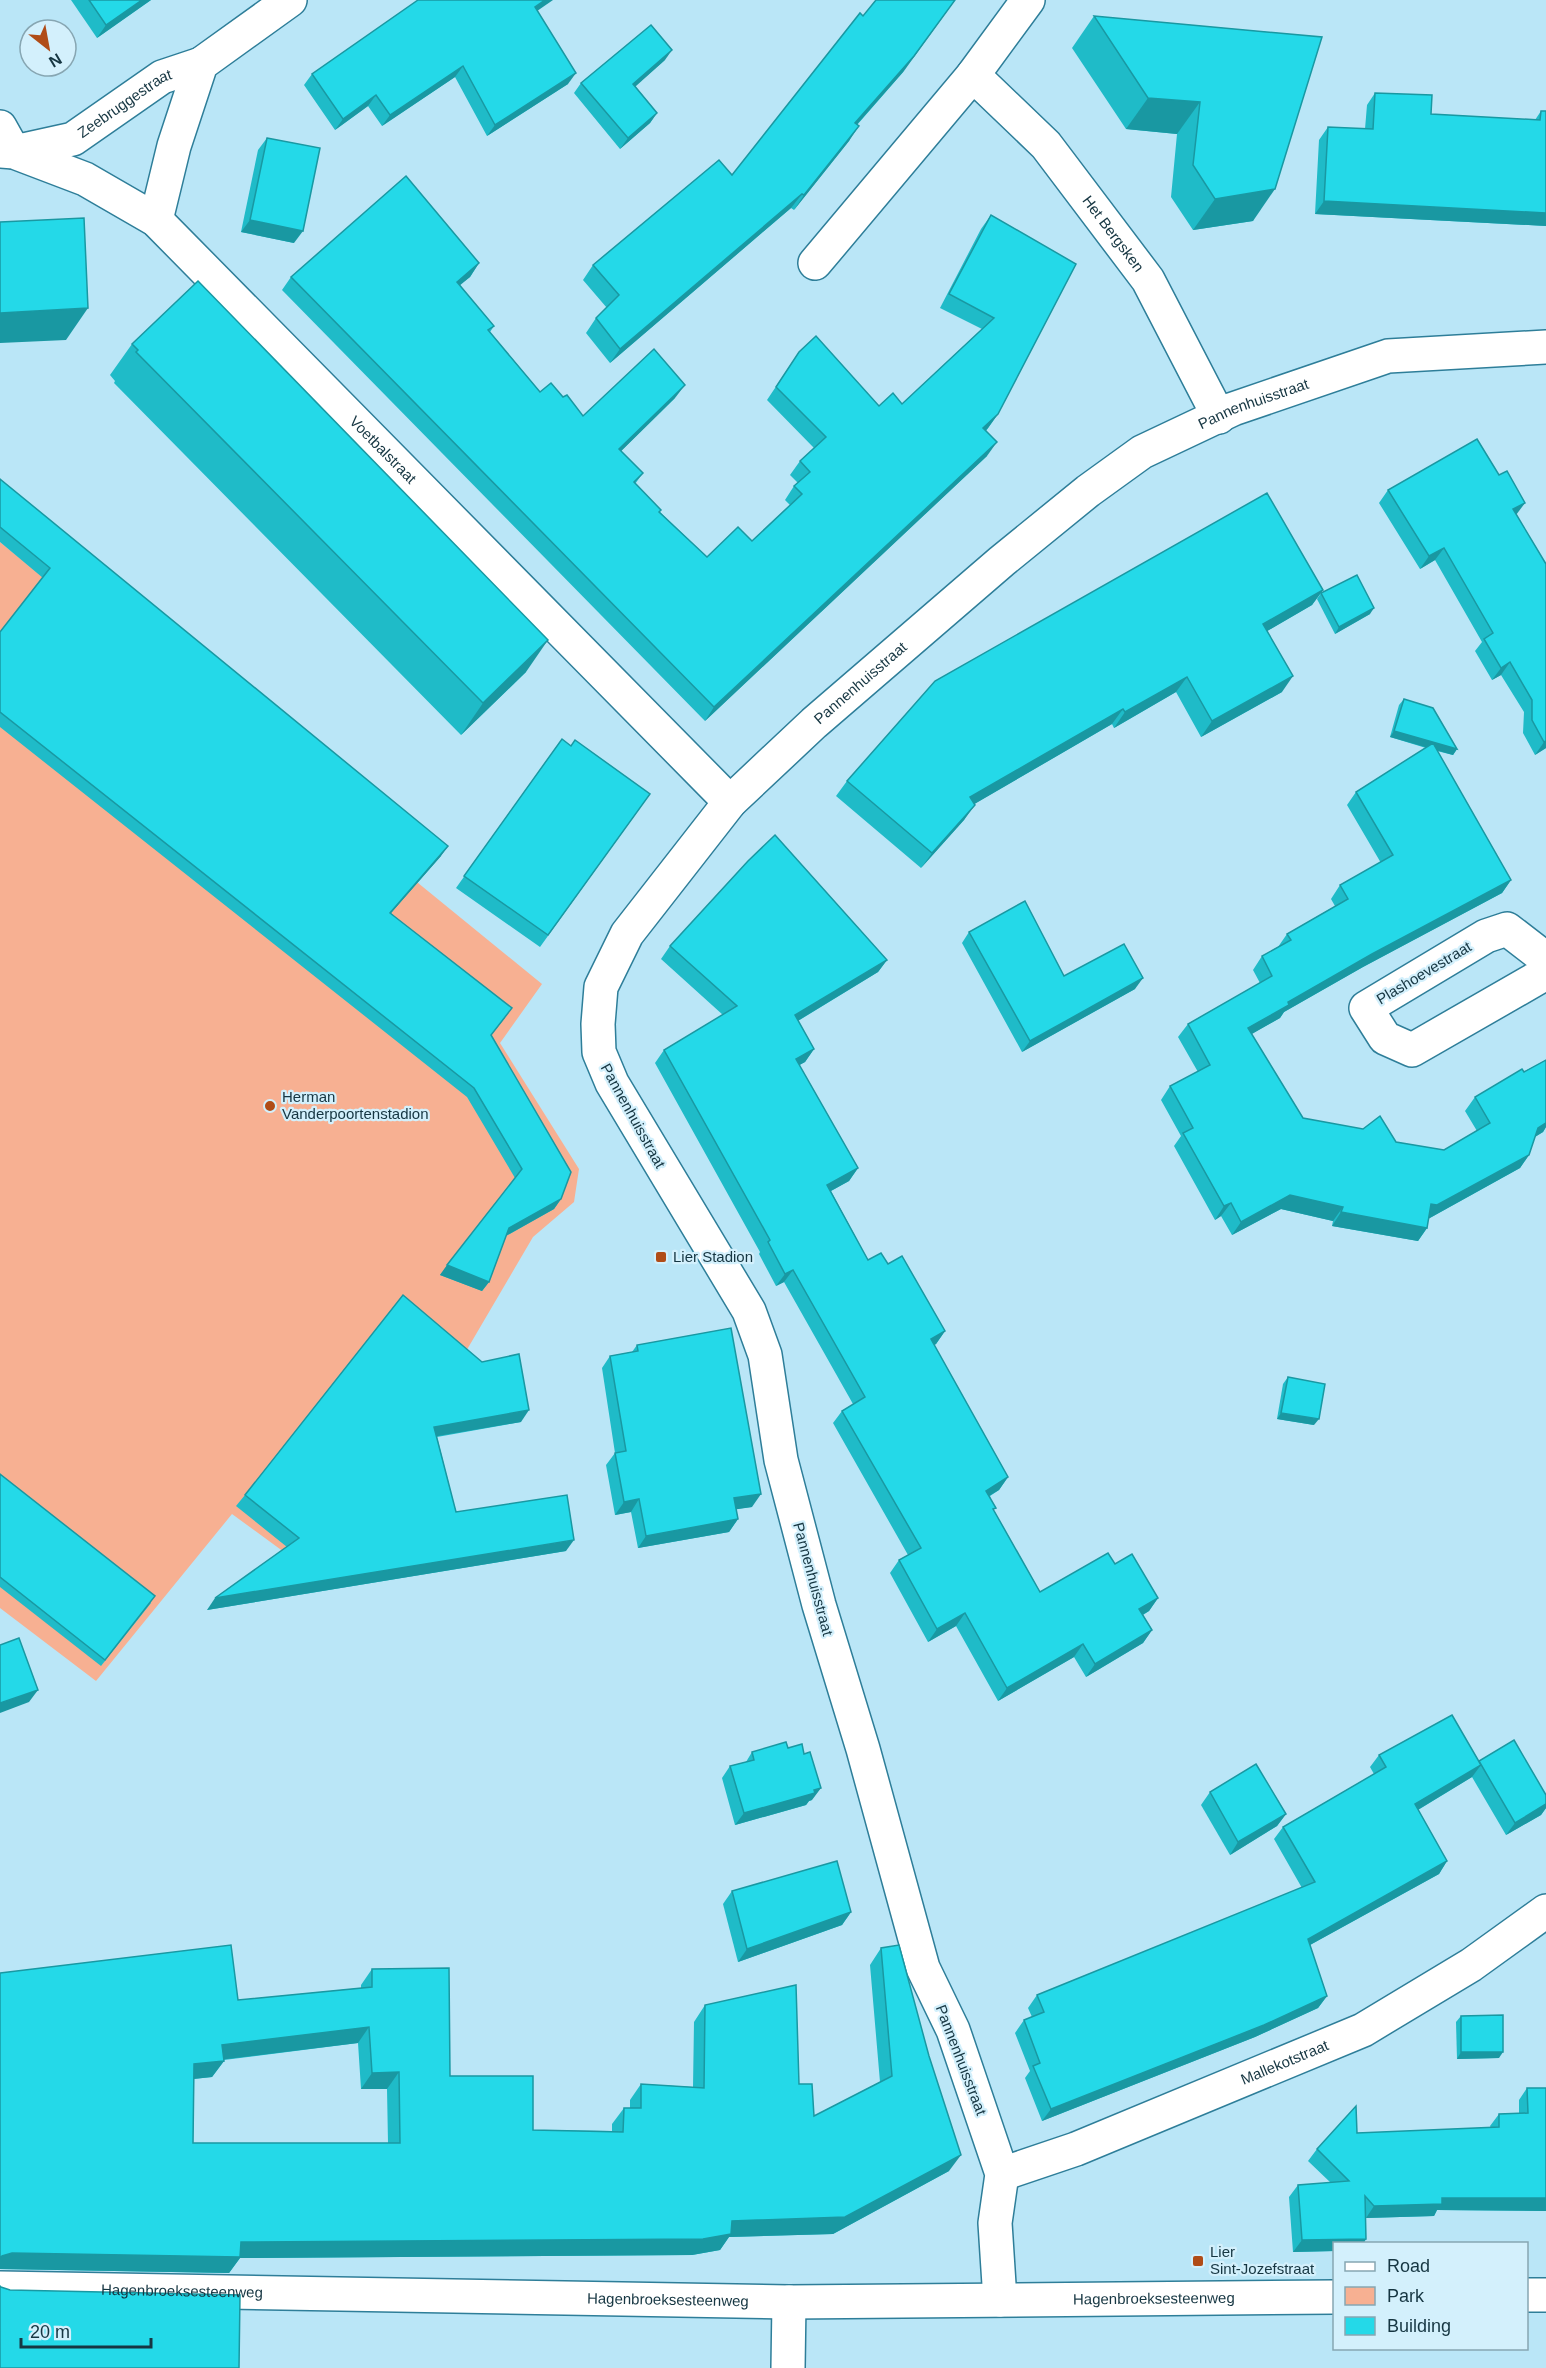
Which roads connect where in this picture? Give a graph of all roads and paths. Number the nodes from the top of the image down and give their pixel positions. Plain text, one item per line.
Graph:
1 (290, 0) edge
2 (1028, 0) edge
3 (201, 64) junction
4 (973, 75) junction
5 (5, 143) edge
6 (156, 220) junction
7 (815, 263) dead end
8 (1546, 347) edge
9 (1219, 417) junction
10 (730, 802) junction
11 (1546, 959) edge
12 (1546, 973) edge
13 (1546, 1911) edge
14 (1002, 2174) junction
15 (0, 2288) edge
16 (1528, 2295) edge
17 (1546, 2295) edge
18 (1333, 2297) edge
19 (1000, 2300) junction
20 (789, 2302) junction
21 (788, 2368) edge

1 - 3 street, Zeebruggestraat
2 - 4 street
3 - 5 street, Zeebruggestraat
3 - 6 street, Zeebruggestraat
4 - 7 street
4 - 9 street, Het Bergsken
5 - 6 street, Voetbalstraat
6 - 10 street, Voetbalstraat
8 - 9 street, Pannenhuisstraat
9 - 10 street, Pannenhuisstraat
10 - 14 street, Pannenhuisstraat
11 - 12 street, Plashoevestraat
13 - 14 street, Mallekotstraat
14 - 19 street, Pannenhuisstraat
15 - 20 street, Hagenbroeksesteenweg
16 - 17 street
18 - 19 street, Hagenbroeksesteenweg
19 - 20 street, Hagenbroeksesteenweg
20 - 21 street

